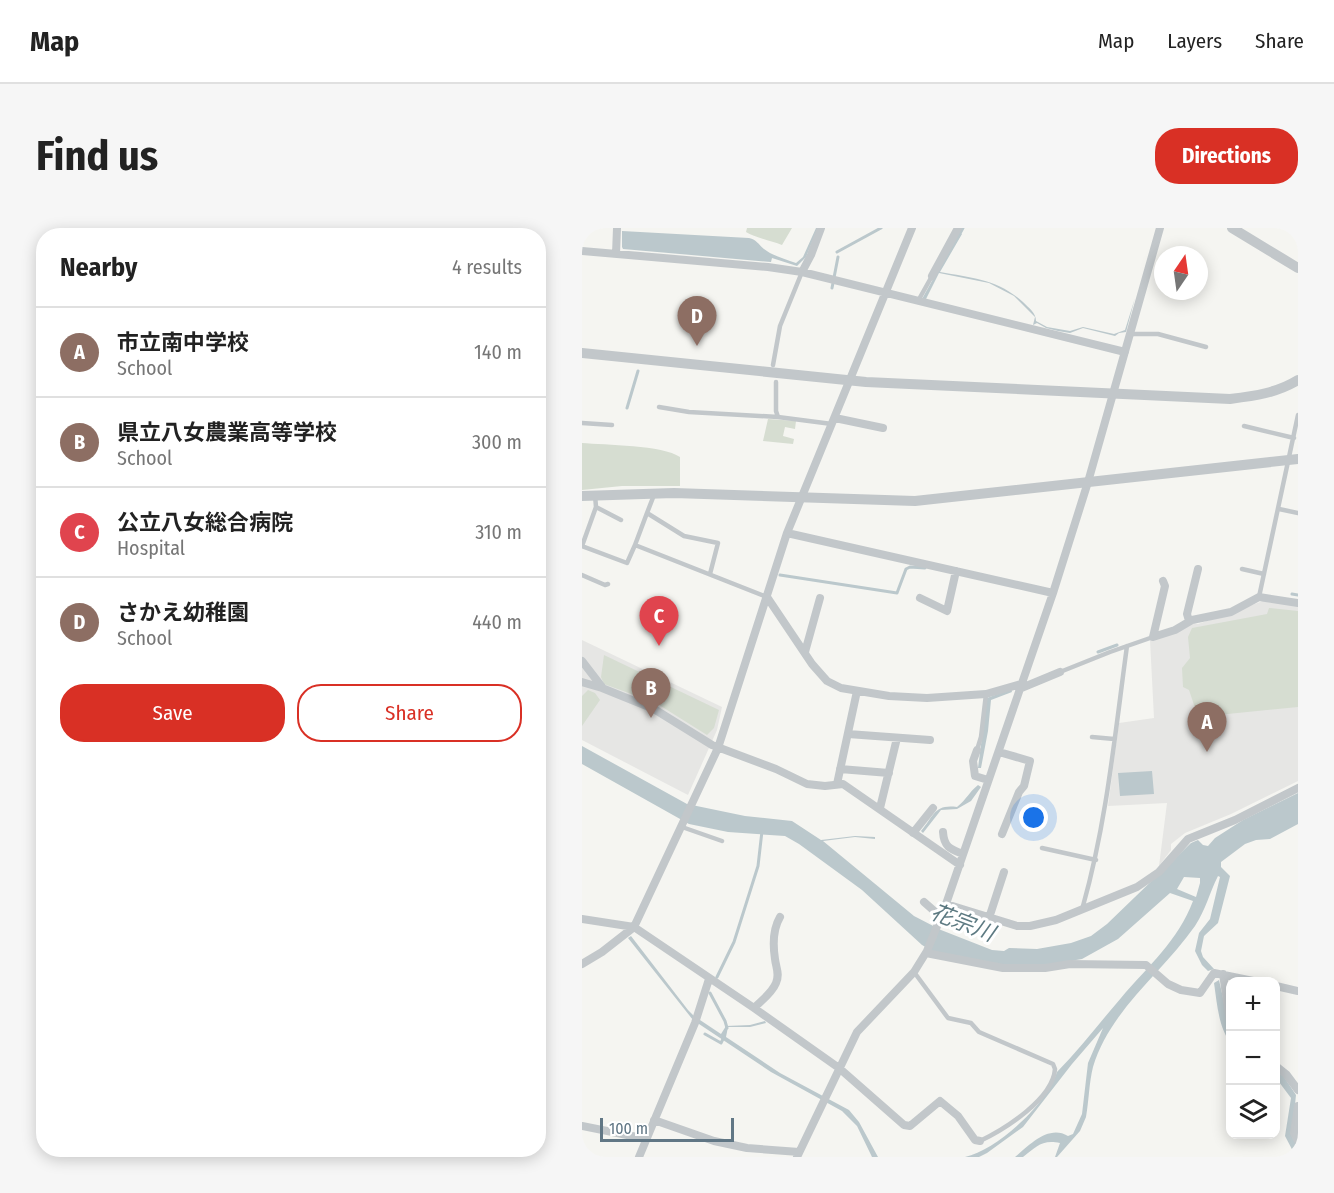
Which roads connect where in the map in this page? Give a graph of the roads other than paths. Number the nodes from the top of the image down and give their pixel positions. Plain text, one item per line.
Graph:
1 (617, 228) edge
2 (821, 228) edge
3 (912, 228) edge
4 (958, 228) edge
5 (1160, 228) edge
6 (1232, 228) edge
7 (582, 251) edge
8 (616, 254) junction
9 (1298, 268) edge
10 (802, 272) junction
11 (932, 276) joint
12 (886, 294) junction
13 (918, 301) junction
14 (1130, 334) junction
15 (1206, 347) dead end
16 (1125, 352) junction
17 (582, 353) edge
18 (773, 365) dead end
19 (850, 380) junction
20 (1298, 380) edge
21 (776, 382) dead end
22 (1113, 394) junction
23 (659, 407) dead end
24 (1298, 415) edge
25 (778, 417) junction
26 (833, 421) junction
27 (582, 423) edge
28 (612, 425) dead end
29 (1244, 426) dead end
30 (883, 428) dead end
31 (1294, 438) junction
32 (1294, 460) edge
33 (1088, 482) junction
34 (655, 493) junction
35 (582, 496) edge
36 (802, 498) junction
37 (596, 501) junction
38 (1279, 509) junction
39 (647, 513) junction
40 (1298, 513) edge
41 (621, 520) dead end
42 (787, 533) junction
43 (635, 545) junction
44 (582, 546) edge
45 (1198, 569) dead end
46 (1242, 569) dead end
47 (956, 572) junction
48 (710, 574) junction
49 (1264, 574) junction
50 (582, 575) edge
51 (1163, 581) dead end
52 (608, 584) dead end
53 (1053, 593) junction
54 (767, 597) junction
55 (1259, 597) junction
56 (820, 598) dead end
57 (920, 598) dead end
58 (1298, 603) edge
59 (1189, 621) junction
60 (1153, 637) junction
61 (1126, 646) junction
62 (805, 652) junction
63 (582, 661) edge
64 (1060, 672) joint
65 (582, 682) edge
66 (1020, 687) junction
67 (602, 688) junction
68 (857, 691) junction
69 (986, 694) junction
70 (848, 734) junction
71 (1092, 737) dead end
72 (897, 738) junction
73 (1114, 739) junction
74 (930, 740) dead end
75 (718, 748) junction
76 (977, 750) joint
77 (999, 752) junction
78 (840, 769) junction
79 (889, 772) junction
80 (988, 780) junction
81 (837, 784) junction
82 (1298, 788) edge
83 (880, 808) junction
84 (933, 808) dead end
85 (683, 826) junction
86 (913, 832) junction
87 (942, 832) dead end
88 (1002, 834) dead end
89 (722, 841) dead end
90 (1042, 848) dead end
91 (963, 854) junction
92 (1096, 860) junction
93 (960, 864) junction
94 (1004, 872) dead end
95 (924, 902) dead end
96 (946, 904) junction
97 (1083, 906) dead end
98 (780, 917) dead end
99 (989, 918) junction
100 (582, 919) edge
101 (939, 921) junction
102 (634, 927) junction
103 (926, 952) junction
104 (582, 964) edge
105 (914, 972) junction
106 (1223, 975) junction
107 (1235, 977) edge
108 (710, 979) junction
109 (1280, 987) edge
110 (1298, 992) edge
111 (1226, 995) edge
112 (754, 1008) junction
113 (839, 1068) junction
114 (1280, 1070) edge
115 (1298, 1090) edge
116 (1298, 1106) edge
117 (654, 1120) junction
118 (582, 1126) edge
119 (647, 1139) junction
120 (980, 1141) joint
121 (1298, 1141) edge
122 (798, 1154) edge
123 (639, 1157) edge

1 - 8 street
2 - 10 street
3 - 12 street
4 - 11 street
5 - 14 street
6 - 9 street
7 - 8 street
8 - 10 street
10 - 12 street
10 - 18 lane
11 - 13 lane
12 - 13 street
12 - 19 street
13 - 16 street
14 - 15 lane
14 - 16 street
16 - 22 street
17 - 19 street
19 - 22 street
19 - 26 street
20 - 22 street
21 - 25 lane
22 - 33 street
23 - 25 lane
24 - 31 lane
25 - 26 lane
26 - 30 street
26 - 36 street
27 - 28 lane
29 - 31 lane
31 - 32 lane
32 - 33 street
32 - 38 lane
33 - 36 street
33 - 53 street
34 - 36 street
34 - 37 street
34 - 39 lane
35 - 37 street
36 - 42 street
37 - 41 lane
37 - 44 lane
38 - 40 lane
38 - 49 lane
39 - 43 lane
39 - 48 lane
42 - 47 street
42 - 54 street
43 - 44 lane
43 - 48 lane
45 - 59 street
46 - 49 lane
47 - 53 street
47 - 57 street
48 - 54 lane
49 - 55 lane
50 - 52 lane
51 - 60 street
53 - 66 street
54 - 62 street
54 - 75 street
55 - 58 street
55 - 59 street
56 - 62 street
59 - 60 street
60 - 61 lane
61 - 64 lane
61 - 73 lane
62 - 68 street
63 - 67 street
64 - 66 street
65 - 67 street
66 - 69 street
66 - 77 street
67 - 75 street
68 - 69 street
68 - 70 street
69 - 76 lane
70 - 72 street
70 - 78 street
71 - 73 lane
72 - 74 street
72 - 79 street
73 - 92 lane
75 - 81 street
75 - 85 street
76 - 80 street
77 - 80 street
77 - 88 street
78 - 79 street
78 - 81 street
79 - 83 street
80 - 91 street
81 - 83 street
82 - 99 street
83 - 86 street
84 - 86 street
85 - 89 lane
85 - 102 street
86 - 93 street
87 - 91 street
90 - 92 lane
91 - 93 street
92 - 97 lane
93 - 96 street
94 - 99 street
95 - 101 street
96 - 99 street
96 - 101 street
98 - 112 street
100 - 102 street
101 - 103 street
102 - 104 street
102 - 108 street
103 - 105 street
103 - 106 street
105 - 113 street
105 - 120 lane
106 - 107 street
106 - 111 street
108 - 112 street
108 - 117 street
109 - 110 street
112 - 113 street
113 - 120 street
113 - 122 street
114 - 115 street
116 - 121 street
117 - 119 street
117 - 122 street
118 - 119 street
119 - 123 street

